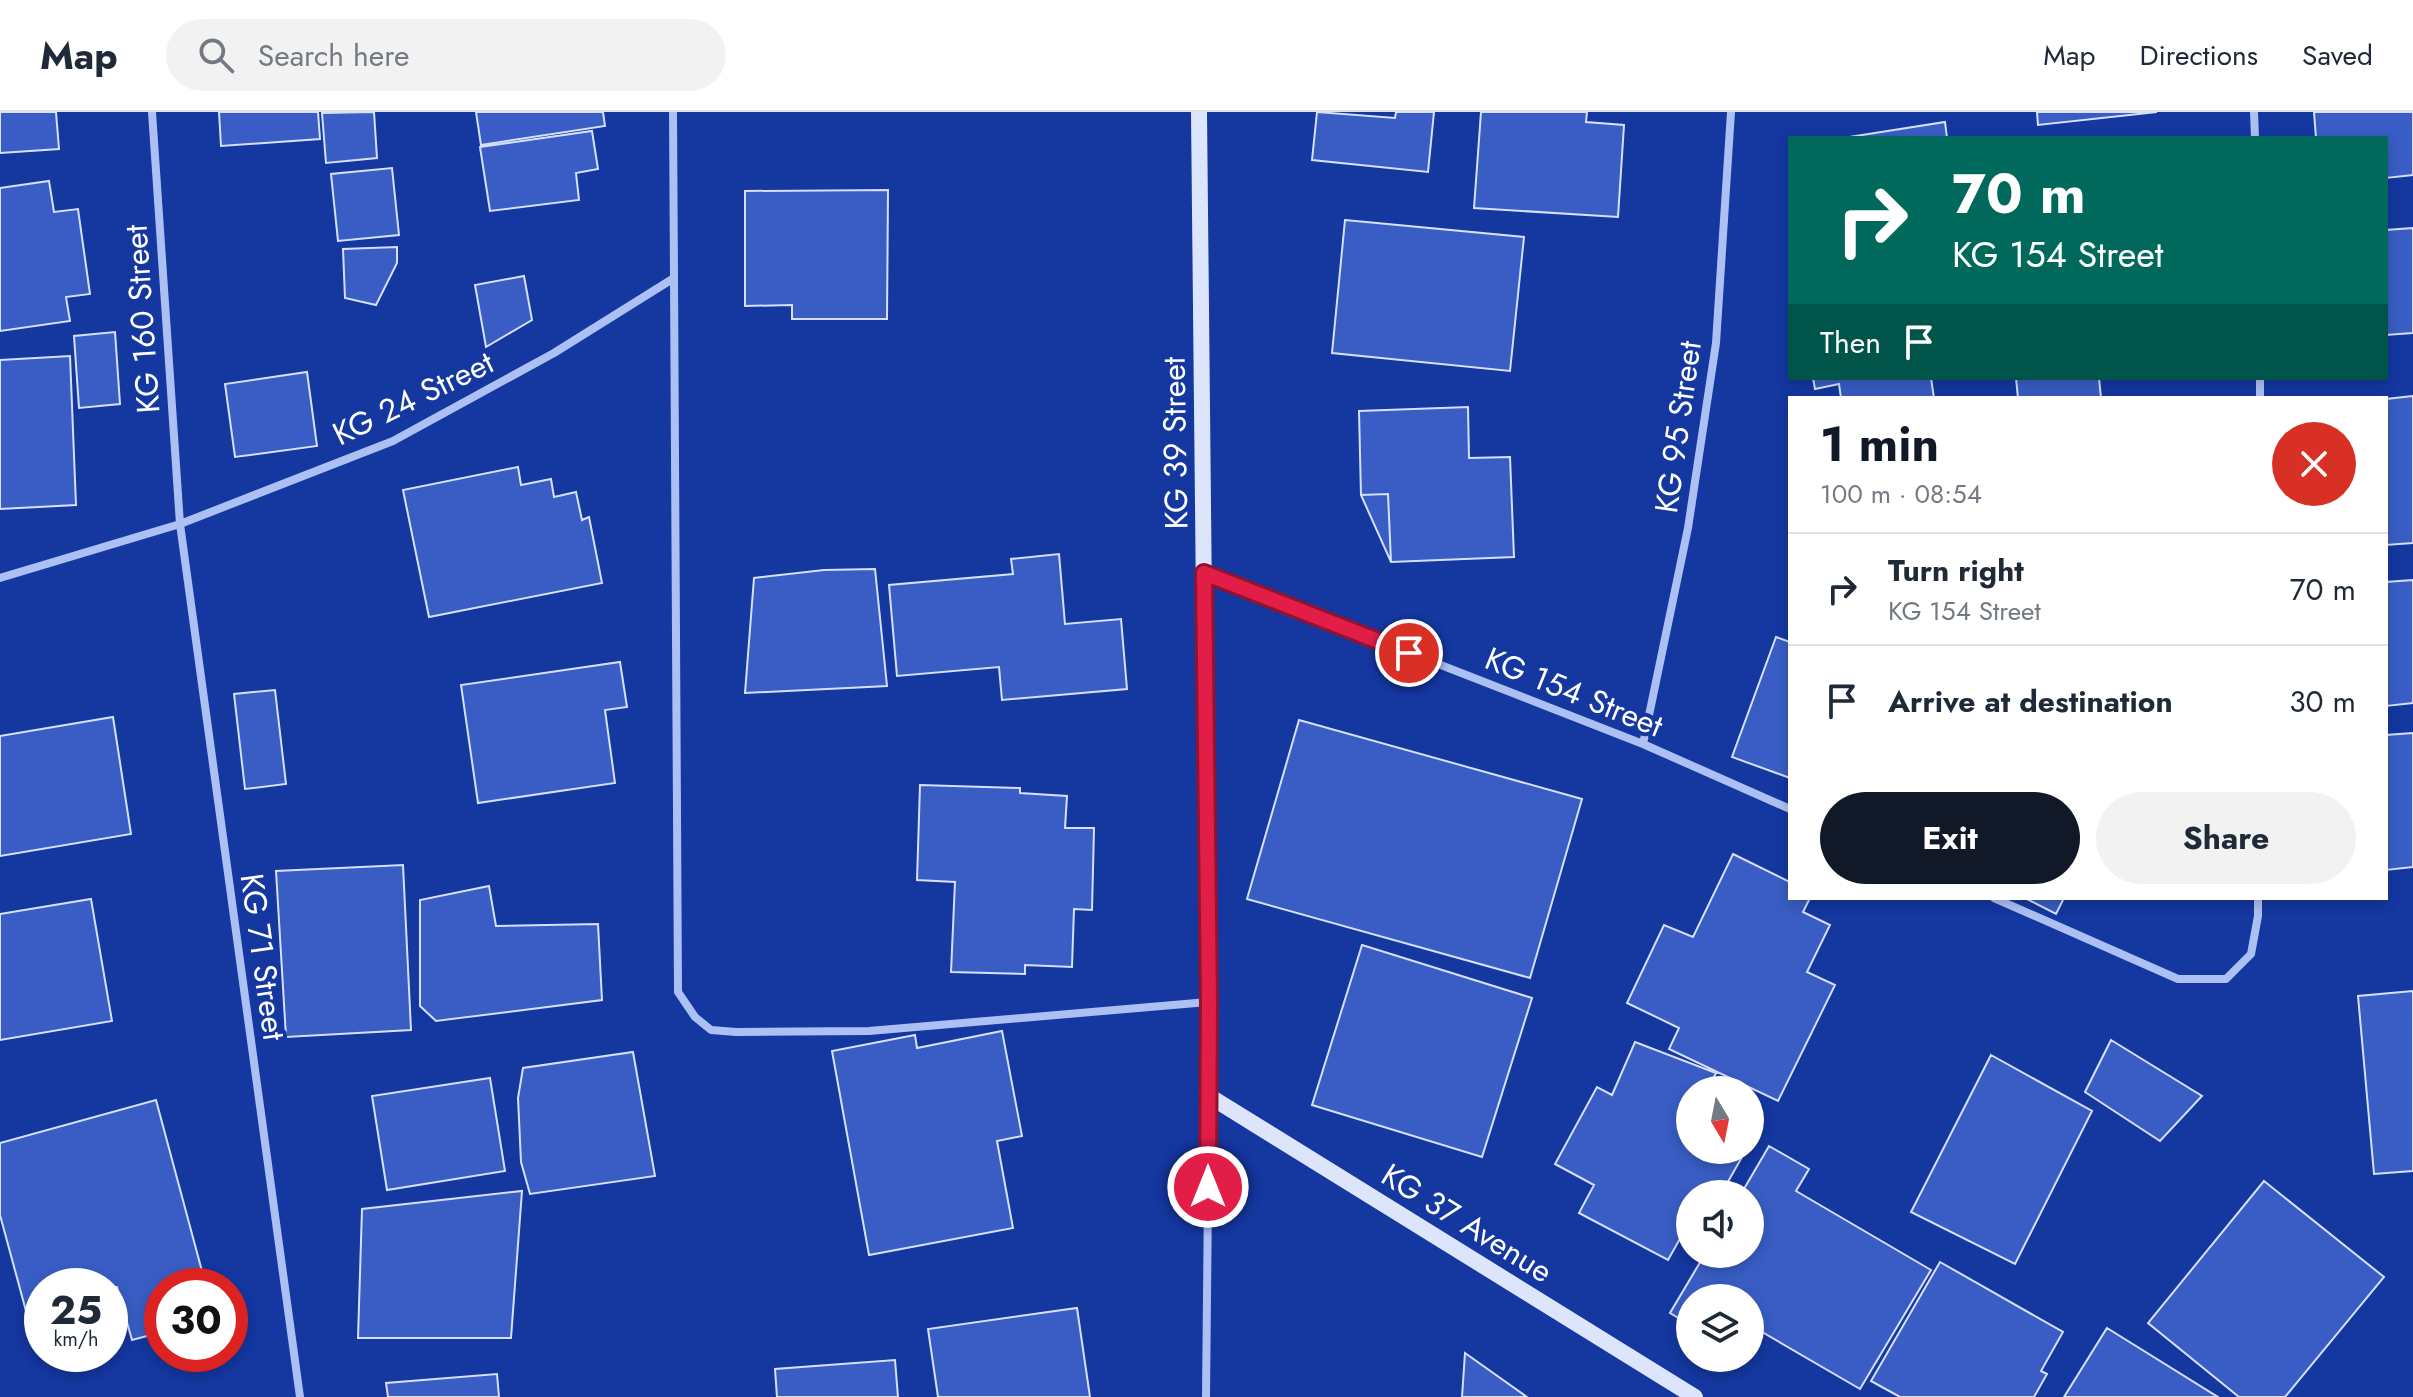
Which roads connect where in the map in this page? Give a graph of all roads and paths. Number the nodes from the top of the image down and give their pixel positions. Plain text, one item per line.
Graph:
1 (152, 112) edge
2 (673, 112) edge
3 (1199, 112) edge
4 (1731, 112) edge
5 (2254, 112) edge
6 (2255, 136) edge
7 (674, 278) junction
8 (180, 524) junction
9 (1204, 573) junction
10 (0, 578) edge
11 (1643, 744) junction
12 (1788, 808) edge
13 (1999, 900) edge
14 (2258, 900) edge
15 (1209, 1002) junction
16 (1209, 1096) junction
17 (300, 1397) edge
18 (1206, 1397) edge
19 (1695, 1397) edge

1 - 8 street, KG 160 Street
2 - 7 street
3 - 9 street, KG 39 Street
4 - 11 street, KG 95 Street
5 - 6 street
7 - 8 street, KG 24 Street
7 - 15 street
8 - 10 street, KG 24 Street
8 - 17 street, KG 71 Street
9 - 11 street, KG 154 Street
9 - 15 street, KG 39 Street
11 - 12 street, KG 154 Street
13 - 14 street
15 - 16 street, KG 39 Street
16 - 18 street, KG 39 Street
16 - 19 street, KG 37 Avenue

